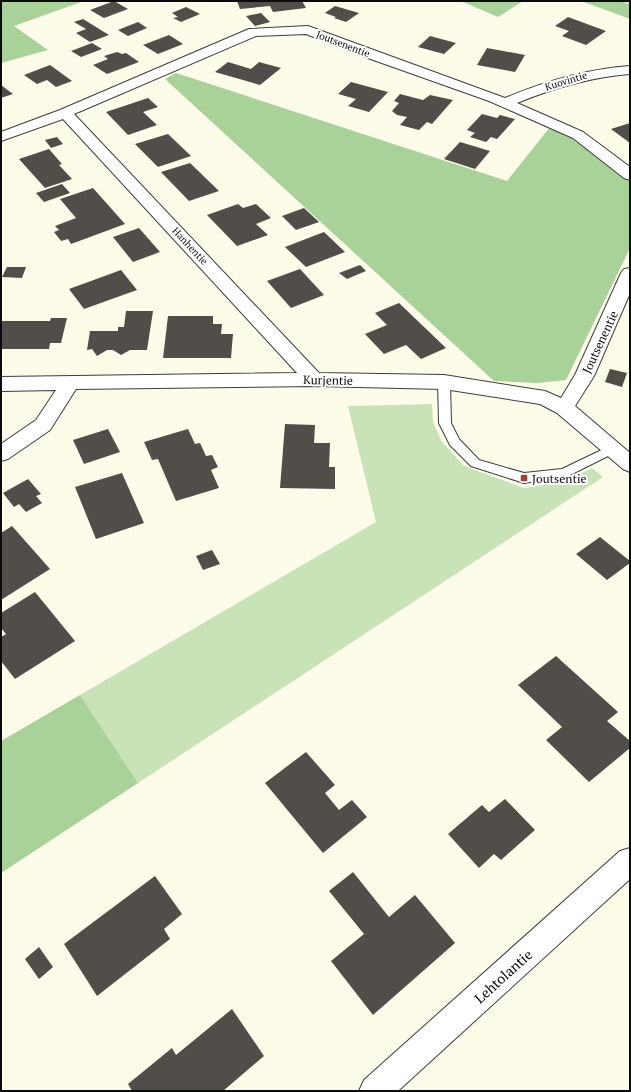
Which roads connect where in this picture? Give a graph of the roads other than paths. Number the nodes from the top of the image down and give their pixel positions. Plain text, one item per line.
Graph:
1 (630, 70) edge
2 (505, 103) junction
3 (65, 113) junction
4 (1, 137) edge
5 (630, 175) edge
6 (630, 273) edge
7 (314, 379) junction
8 (444, 382) junction
9 (1, 384) edge
10 (70, 384) junction
11 (564, 408) junction
12 (612, 449) junction
13 (1, 454) edge
14 (630, 464) edge
15 (630, 861) edge
16 (375, 1091) edge

1 - 2 street, Kuovintie
2 - 3 street, Joutsenentie
2 - 5 street, Joutsenentie
3 - 4 street, Joutsenentie
3 - 7 street, Hanhentie
6 - 11 street, Joutsenentie
7 - 8 street, Kurjentie
7 - 10 street, Kurjentie
8 - 11 street, Kurjentie
8 - 12 lane
9 - 10 street, Kurjentie
10 - 13 street
11 - 12 street, Kurjentie
12 - 14 street, Kurjentie
15 - 16 street, Lehtolantie

